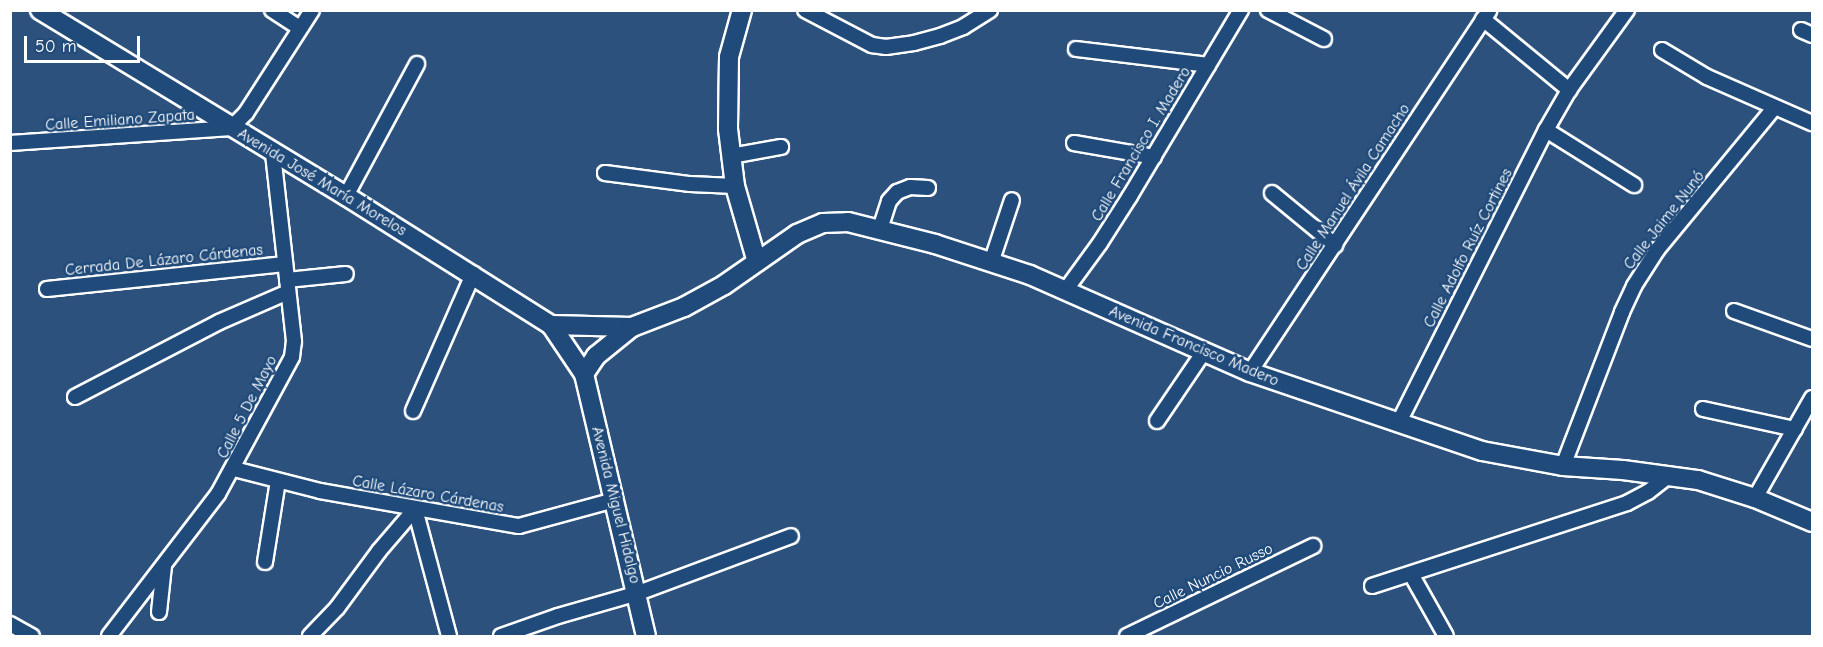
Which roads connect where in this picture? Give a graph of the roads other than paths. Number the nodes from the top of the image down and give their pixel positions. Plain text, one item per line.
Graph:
1 (40, 10) edge
2 (272, 10) edge
3 (312, 10) edge
4 (742, 10) edge
5 (805, 10) edge
6 (990, 10) edge
7 (1241, 10) edge
8 (1268, 10) edge
9 (1627, 10) edge
10 (1486, 15) edge
11 (300, 28) junction
12 (1324, 39) dead end
13 (1076, 49) dead end
14 (1662, 50) dead end
15 (417, 64) dead end
16 (1208, 66) junction
17 (1569, 90) junction
18 (1774, 108) junction
19 (1812, 123) edge
20 (231, 128) junction
21 (1546, 130) junction
22 (10, 143) edge
23 (1074, 143) dead end
24 (781, 147) dead end
25 (273, 153) junction
26 (731, 156) junction
27 (1154, 157) junction
28 (605, 173) dead end
29 (1635, 185) dead end
30 (735, 186) junction
31 (928, 188) dead end
32 (1272, 193) dead end
33 (346, 196) junction
34 (1012, 200) dead end
35 (880, 229) junction
36 (1335, 245) junction
37 (757, 262) junction
38 (991, 263) junction
39 (285, 264) junction
40 (346, 274) dead end
41 (473, 274) junction
42 (288, 286) junction
43 (47, 289) dead end
44 (1065, 291) junction
45 (1734, 311) dead end
46 (551, 325) junction
47 (632, 327) junction
48 (1812, 339) edge
49 (1203, 353) junction
50 (1250, 372) junction
51 (584, 374) junction
52 (75, 397) dead end
53 (1812, 398) edge
54 (1703, 409) dead end
55 (412, 411) dead end
56 (1808, 414) edge
57 (1157, 421) dead end
58 (1399, 422) junction
59 (1795, 429) junction
60 (1563, 466) junction
61 (234, 469) junction
62 (1670, 476) junction
63 (278, 481) junction
64 (1755, 498) junction
65 (615, 500) junction
66 (415, 509) junction
67 (1812, 522) edge
68 (791, 536) dead end
69 (1313, 546) dead end
70 (265, 562) dead end
71 (164, 564) junction
72 (1411, 574) junction
73 (1372, 586) dead end
74 (638, 592) junction
75 (159, 612) dead end
76 (10, 624) edge
77 (32, 636) edge
78 (110, 636) edge
79 (310, 636) edge
80 (449, 636) edge
81 (501, 636) edge
82 (646, 636) edge
83 (1127, 636) edge
84 (1446, 636) edge

1 - 20 street, Avenida José María Morelos
2 - 11 street
3 - 11 street
4 - 26 street
5 - 6 street
7 - 16 street, Calle Francisco I. Madero
8 - 12 street
9 - 17 street, Calle Adolfo Ruíz Cortines
10 - 17 street
10 - 36 street, Calle Manuel Ávila Camacho
11 - 20 street
13 - 16 street
14 - 18 street
15 - 33 street
16 - 27 street, Calle Francisco I. Madero
17 - 21 street, Calle Adolfo Ruíz Cortines
18 - 19 street
18 - 60 street, Calle Jaime Nunó
20 - 22 street, Calle Emiliano Zapata
20 - 25 street, Avenida José María Morelos
21 - 29 street
21 - 58 street, Calle Adolfo Ruíz Cortines
23 - 27 street
24 - 26 street
25 - 33 street, Avenida José María Morelos
25 - 39 street, Calle 5 De Mayo
26 - 30 street
27 - 44 street, Calle Francisco I. Madero
28 - 30 street
30 - 37 street
31 - 35 street
32 - 36 street
33 - 41 street, Avenida José María Morelos
34 - 38 street
35 - 37 street, Avenida Francisco Madero
35 - 38 street, Avenida Francisco Madero
36 - 50 street, Calle Manuel Ávila Camacho
37 - 47 street, Avenida Francisco Madero
38 - 44 street, Avenida Francisco Madero
39 - 42 street, Calle 5 De Mayo
39 - 43 street, Cerrada De Lázaro Cárdenas
40 - 42 street
41 - 46 street, Avenida José María Morelos
41 - 55 street
42 - 52 street
42 - 61 street, Calle 5 De Mayo
44 - 49 street, Avenida Francisco Madero
45 - 48 street
46 - 47 street, Avenida Francisco Madero
46 - 51 street, Avenida José María Morelos
47 - 51 street, Avenida Francisco Madero
49 - 50 street, Avenida Francisco Madero
49 - 57 street
50 - 58 street, Avenida Francisco Madero
51 - 65 street, Avenida Miguel Hidalgo
53 - 56 street
54 - 59 street
56 - 59 street
58 - 60 street, Avenida Francisco Madero
59 - 64 street
60 - 62 street, Avenida Francisco Madero
61 - 63 street, Calle Lázaro Cárdenas
61 - 71 street, Calle 5 De Mayo
62 - 64 street, Avenida Francisco Madero
62 - 72 street
63 - 66 street, Calle Lázaro Cárdenas
63 - 70 street
64 - 67 street, Avenida Francisco Madero
65 - 66 street, Calle Lázaro Cárdenas
65 - 74 street, Avenida Miguel Hidalgo
66 - 79 street
66 - 80 street
68 - 74 street
69 - 83 street, Calle Nuncio Russo
71 - 75 street
71 - 78 street, Calle 5 De Mayo
72 - 73 street
72 - 84 street
74 - 81 street
74 - 82 street, Avenida Miguel Hidalgo
76 - 77 street

